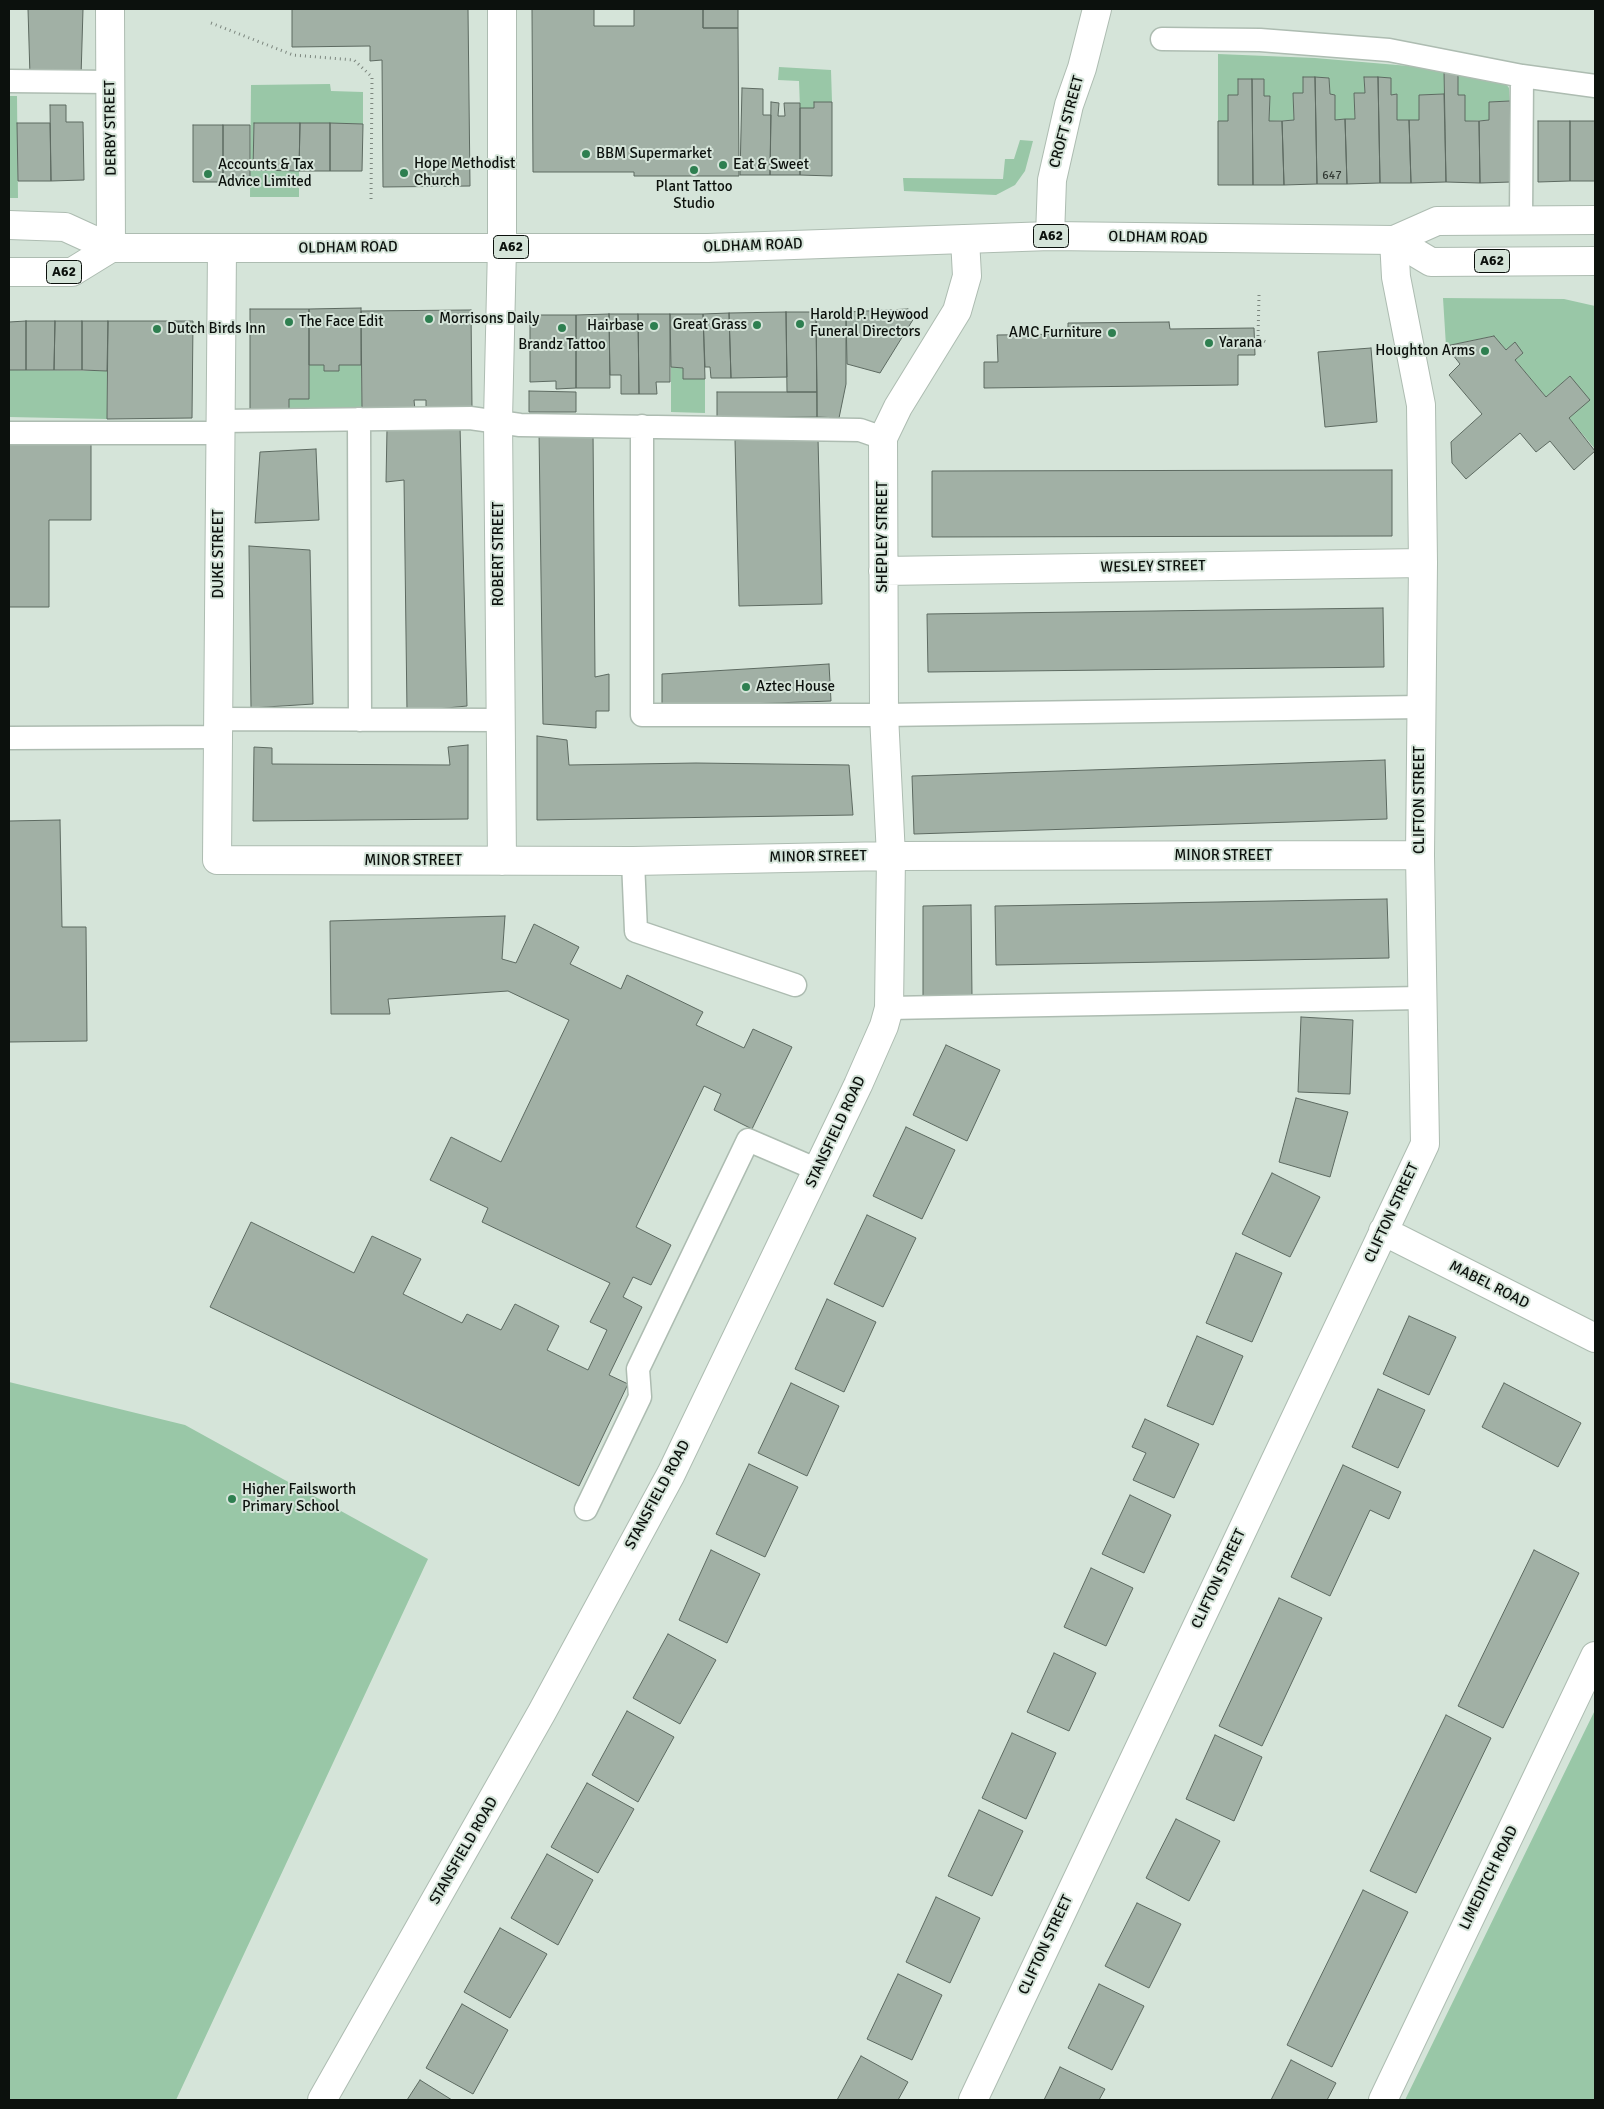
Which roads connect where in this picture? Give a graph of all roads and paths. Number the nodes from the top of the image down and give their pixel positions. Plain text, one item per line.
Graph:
1 (110, 9) edge
2 (502, 9) edge
3 (1097, 9) edge
4 (211, 23) dead end
5 (1162, 40) dead end
6 (1522, 76) junction
7 (9, 81) edge
8 (110, 82) junction
9 (1595, 86) edge
10 (371, 203) dead end
11 (1522, 219) junction
12 (1595, 220) edge
13 (9, 225) edge
14 (1050, 236) junction
15 (965, 239) junction
16 (1394, 240) junction
17 (502, 247) junction
18 (111, 248) junction
19 (222, 248) junction
20 (1595, 261) edge
21 (9, 272) edge
22 (1259, 295) dead end
23 (1266, 342) dead end
24 (359, 419) junction
25 (498, 420) junction
26 (642, 426) junction
27 (220, 427) junction
28 (9, 433) edge
29 (883, 438) junction
30 (1423, 563) junction
31 (883, 571) junction
32 (1421, 707) junction
33 (884, 715) junction
34 (360, 720) junction
35 (500, 720) junction
36 (218, 728) junction
37 (9, 738) edge
38 (1420, 855) junction
39 (891, 856) junction
40 (217, 860) joint
41 (502, 861) junction
42 (633, 862) junction
43 (795, 985) dead end
44 (1421, 998) junction
45 (889, 1008) junction
46 (818, 1170) junction
47 (1383, 1232) junction
48 (1595, 1338) edge
49 (586, 1509) dead end
50 (1595, 1656) edge
51 (322, 2100) edge
52 (973, 2100) edge
53 (1383, 2100) edge

1 - 8 main road, DERBY STREET
2 - 17 main road, ROBERT STREET
3 - 14 main road, CROFT STREET
4 - 10 path
5 - 6 lane
6 - 9 lane
6 - 11 lane
7 - 8 lane
8 - 18 main road, DERBY STREET
11 - 12 main road, OLDHAM ROAD / A62
11 - 16 main road, OLDHAM ROAD / A62
13 - 18 main road, OLDHAM ROAD / A62
14 - 15 main road, OLDHAM ROAD / A62
14 - 16 main road, OLDHAM ROAD / A62
15 - 17 main road, OLDHAM ROAD / A62
15 - 29 main road, SHEPLEY STREET
16 - 20 main road, A62
16 - 30 main road, CLIFTON STREET
17 - 19 main road, OLDHAM ROAD / A62
17 - 25 main road, ROBERT STREET
18 - 19 main road, OLDHAM ROAD / A62
18 - 21 main road, A62
19 - 27 main road, DUKE STREET
22 - 23 path
24 - 25 lane
24 - 27 lane
24 - 34 lane
25 - 26 lane
25 - 35 main road, ROBERT STREET
26 - 29 lane
26 - 33 lane
27 - 28 lane
27 - 36 main road, DUKE STREET
29 - 31 main road, SHEPLEY STREET
30 - 31 main road, WESLEY STREET
30 - 32 main road, CLIFTON STREET
31 - 33 main road, SHEPLEY STREET
32 - 33 lane
32 - 38 main road, CLIFTON STREET
33 - 39 main road, SHEPLEY STREET
34 - 35 lane
34 - 36 lane
35 - 41 main road, ROBERT STREET
36 - 37 lane
36 - 40 main road, DUKE STREET
38 - 39 main road, MINOR STREET
38 - 44 main road, CLIFTON STREET
39 - 42 main road, MINOR STREET
39 - 45 main road, STANSFIELD ROAD
40 - 41 main road, MINOR STREET
41 - 42 main road, MINOR STREET
42 - 43 lane
44 - 45 lane
44 - 47 main road, CLIFTON STREET
45 - 46 main road, STANSFIELD ROAD
46 - 49 lane
46 - 51 main road, STANSFIELD ROAD
47 - 48 main road, MABEL ROAD
47 - 52 main road, CLIFTON STREET
50 - 53 main road, LIMEDITCH ROAD

